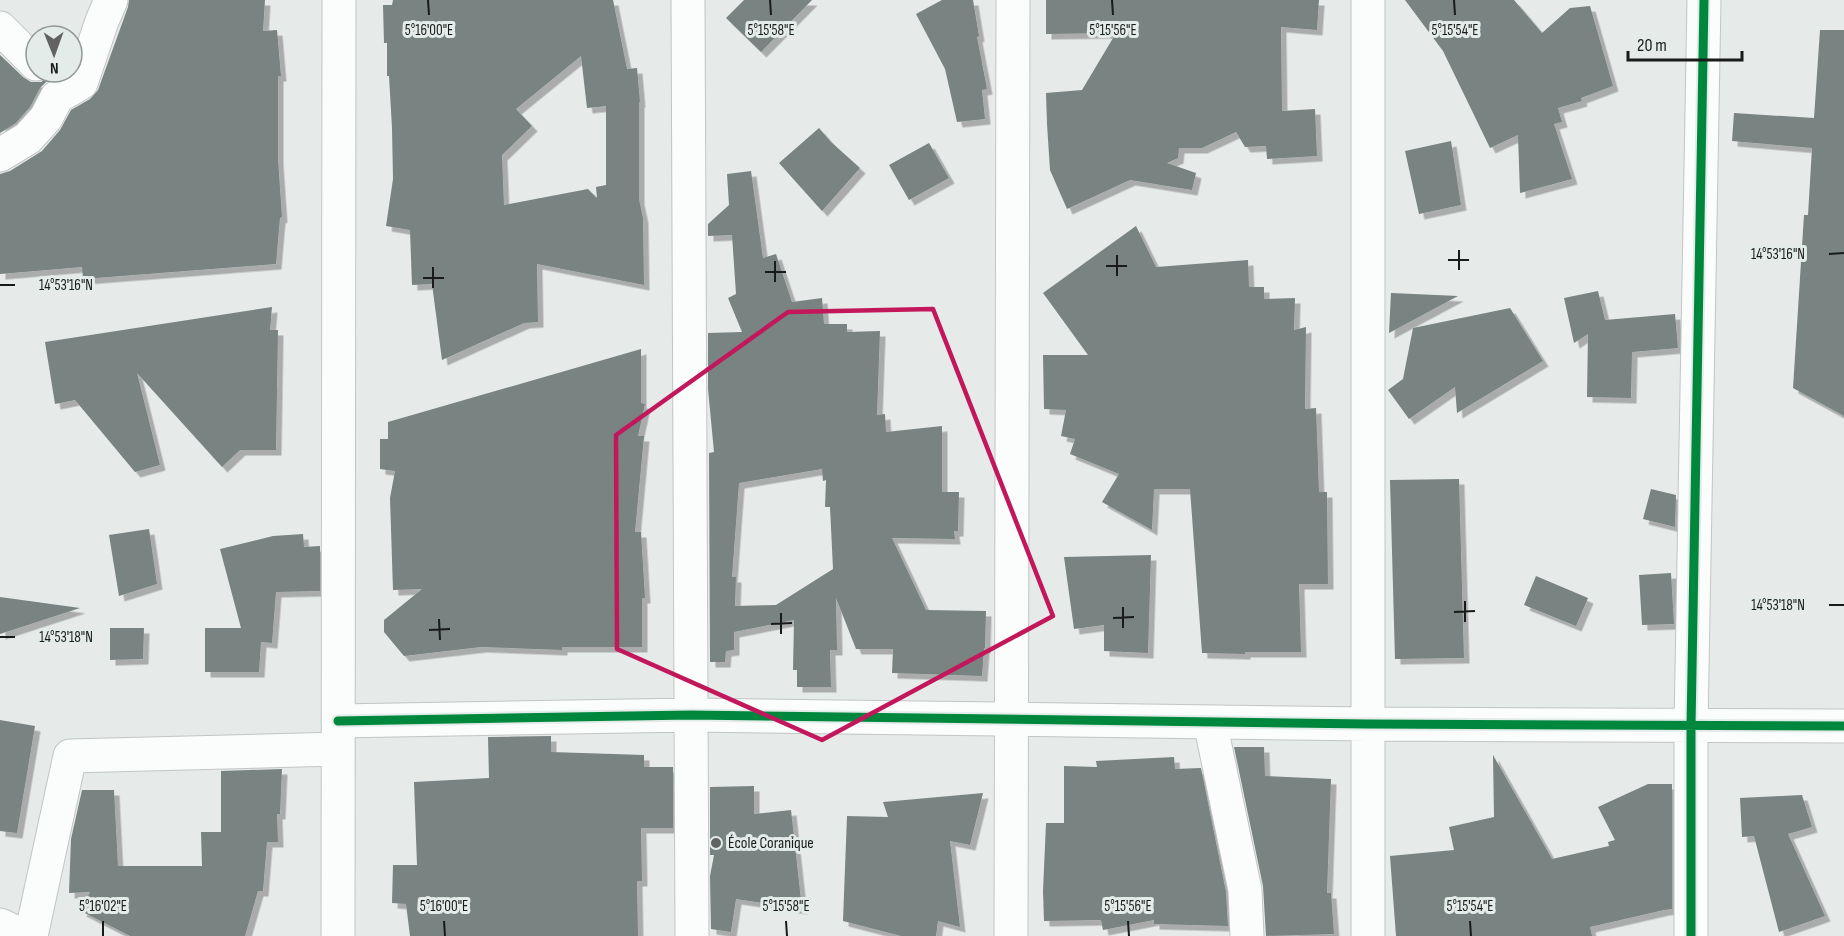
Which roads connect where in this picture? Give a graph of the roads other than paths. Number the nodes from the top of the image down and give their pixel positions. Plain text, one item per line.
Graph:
1 (111, 0) edge
2 (339, 0) edge
3 (688, 0) edge
4 (1013, 0) edge
5 (1368, 0) edge
6 (1704, 0) edge
7 (0, 28) edge
8 (24, 52) edge
9 (84, 74) edge
10 (49, 84) edge
11 (0, 155) edge
12 (691, 715) junction
13 (1011, 719) junction
14 (1210, 722) junction
15 (1368, 724) junction
16 (1691, 726) junction
17 (1844, 726) edge
18 (338, 735) junction
19 (0, 925) edge
20 (24, 936) edge
21 (31, 936) edge
22 (338, 936) edge
23 (692, 936) edge
24 (1011, 936) edge
25 (1247, 936) edge
26 (1368, 936) edge
27 (1691, 936) edge

1 - 9 street
2 - 18 street
3 - 12 street
4 - 13 street
5 - 15 street
6 - 16 street
7 - 8 street
10 - 11 street
12 - 13 street
12 - 18 street
12 - 23 street
13 - 14 street
13 - 24 street
14 - 15 street
14 - 25 street
15 - 16 street
15 - 26 street
16 - 17 street
16 - 27 street
18 - 21 street
18 - 22 street
19 - 20 street

